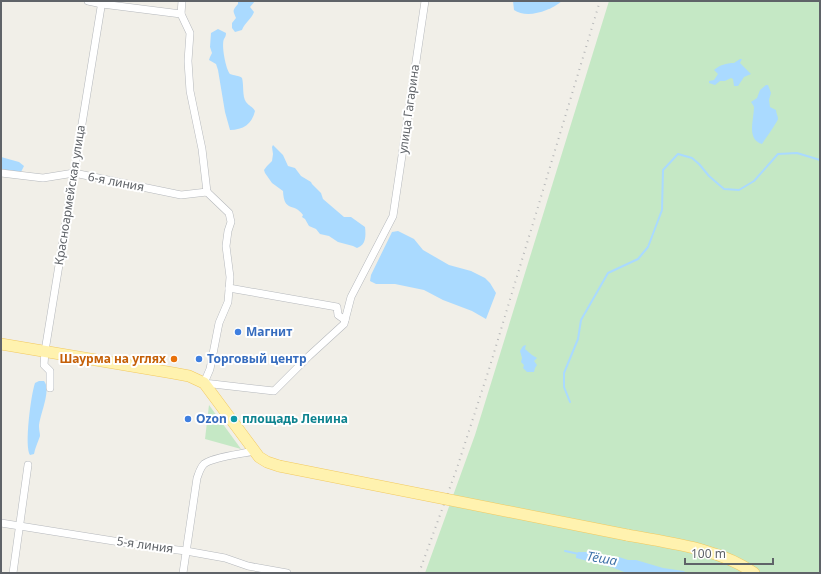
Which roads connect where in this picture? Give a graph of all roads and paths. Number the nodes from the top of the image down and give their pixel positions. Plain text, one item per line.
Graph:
1 (88, 1) edge
2 (182, 1) edge
3 (425, 1) edge
4 (102, 3) edge
5 (181, 14) junction
6 (1, 173) edge
7 (74, 173) junction
8 (208, 192) junction
9 (229, 288) junction
10 (345, 320) junction
11 (1, 344) edge
12 (45, 351) junction
13 (204, 383) junction
14 (50, 388) dead end
15 (254, 451) junction
16 (28, 465) dead end
17 (1, 523) edge
18 (20, 527) junction
19 (186, 551) junction
20 (12, 573) edge
21 (183, 573) edge
22 (287, 573) edge
23 (754, 573) edge

1 - 4 street
2 - 5 street
3 - 10 street, улица Гагарина
4 - 5 street
4 - 7 street, Красноармейская улица
5 - 8 street
6 - 7 street, 6-я линия
7 - 8 street, 6-я линия
7 - 12 street, Красноармейская улица
8 - 9 street
9 - 10 street
9 - 13 street
10 - 13 street
11 - 12 main road
12 - 13 main road
12 - 14 street, Красноармейская улица
13 - 15 main road
15 - 19 street
15 - 23 main road, bridge
16 - 18 street
17 - 18 street, 5-я линия
18 - 19 street, 5-я линия
18 - 20 street
19 - 21 street
19 - 22 street, 5-я линия

